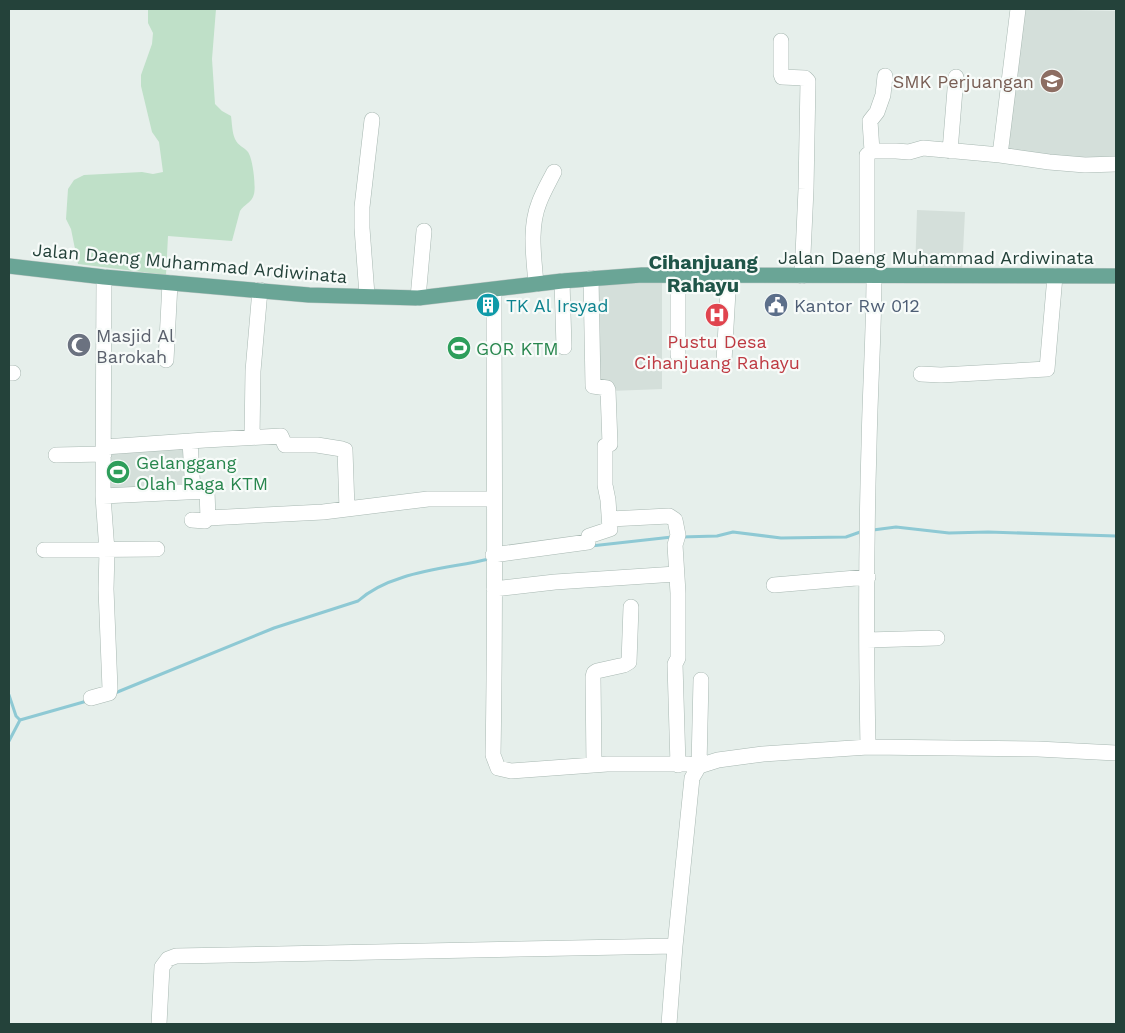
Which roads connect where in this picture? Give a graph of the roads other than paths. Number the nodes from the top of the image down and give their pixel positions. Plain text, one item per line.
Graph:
1 (1018, 9) edge
2 (782, 41) dead end
3 (885, 76) dead end
4 (956, 77) dead end
5 (372, 120) dead end
6 (872, 151) junction
7 (950, 151) junction
8 (1000, 155) junction
9 (1116, 164) edge
10 (554, 172) dead end
11 (424, 231) dead end
12 (9, 266) edge
13 (678, 274) junction
14 (729, 274) junction
15 (871, 275) junction
16 (802, 276) junction
17 (1055, 276) junction
18 (1116, 276) edge
19 (104, 277) junction
20 (591, 278) junction
21 (562, 281) junction
22 (170, 283) junction
23 (536, 284) junction
24 (260, 290) junction
25 (494, 290) junction
26 (368, 295) junction
27 (418, 298) junction
28 (564, 347) dead end
29 (678, 355) dead end
30 (166, 360) dead end
31 (724, 361) dead end
32 (921, 374) dead end
33 (252, 437) junction
34 (190, 441) junction
35 (104, 450) junction
36 (56, 454) dead end
37 (192, 492) junction
38 (103, 496) junction
39 (494, 499) junction
40 (347, 509) junction
41 (208, 518) junction
42 (610, 519) junction
43 (192, 520) dead end
44 (157, 549) dead end
45 (44, 550) dead end
46 (106, 551) junction
47 (493, 555) junction
48 (676, 574) junction
49 (868, 577) junction
50 (774, 585) dead end
51 (494, 590) junction
52 (631, 607) dead end
53 (937, 638) dead end
54 (867, 640) junction
55 (701, 680) dead end
56 (92, 698) dead end
57 (868, 747) junction
58 (1116, 753) edge
59 (678, 764) junction
60 (594, 765) junction
61 (699, 766) junction
62 (675, 946) junction
63 (160, 1024) edge
64 (668, 1024) edge

1 - 8 street
2 - 16 street
3 - 6 street
4 - 7 street
5 - 26 street
6 - 7 street
6 - 15 street
7 - 8 street
8 - 9 street
10 - 23 street
11 - 27 street
12 - 19 main road, Jalan Daeng Muhammad Ardiwinata
13 - 14 main road, Jalan Daeng Muhammad Ardiwinata
13 - 20 main road, Jalan Daeng Muhammad Ardiwinata
13 - 29 street
14 - 16 main road, Jalan Daeng Muhammad Ardiwinata
14 - 31 street
15 - 16 main road, Jalan Daeng Muhammad Ardiwinata
15 - 17 main road, Jalan Daeng Muhammad Ardiwinata
15 - 49 street
17 - 18 main road, Jalan Daeng Muhammad Ardiwinata
17 - 32 street
19 - 22 main road, Jalan Daeng Muhammad Ardiwinata
19 - 35 street
20 - 21 main road, Jalan Daeng Muhammad Ardiwinata
20 - 42 street
21 - 23 main road, Jalan Daeng Muhammad Ardiwinata
21 - 28 street
22 - 24 main road, Jalan Daeng Muhammad Ardiwinata
22 - 30 street
23 - 25 main road, Jalan Daeng Muhammad Ardiwinata
24 - 26 main road, Jalan Daeng Muhammad Ardiwinata
24 - 33 street
25 - 27 main road, Jalan Daeng Muhammad Ardiwinata
25 - 39 street
26 - 27 main road, Jalan Daeng Muhammad Ardiwinata
33 - 34 street
33 - 40 street
34 - 35 street
34 - 37 street
35 - 36 street
35 - 38 street
37 - 38 street
37 - 41 street
38 - 46 street
39 - 40 street
39 - 47 street
40 - 41 street
41 - 43 street
42 - 47 street
42 - 48 street
44 - 46 street
45 - 46 street
46 - 56 street
47 - 51 street
48 - 51 street
48 - 59 street
49 - 50 street
49 - 54 street
51 - 60 street
52 - 60 street
53 - 54 street
54 - 57 street
55 - 61 street
57 - 58 street
57 - 61 street
59 - 60 street
59 - 61 street
61 - 62 street
62 - 63 street
62 - 64 street

